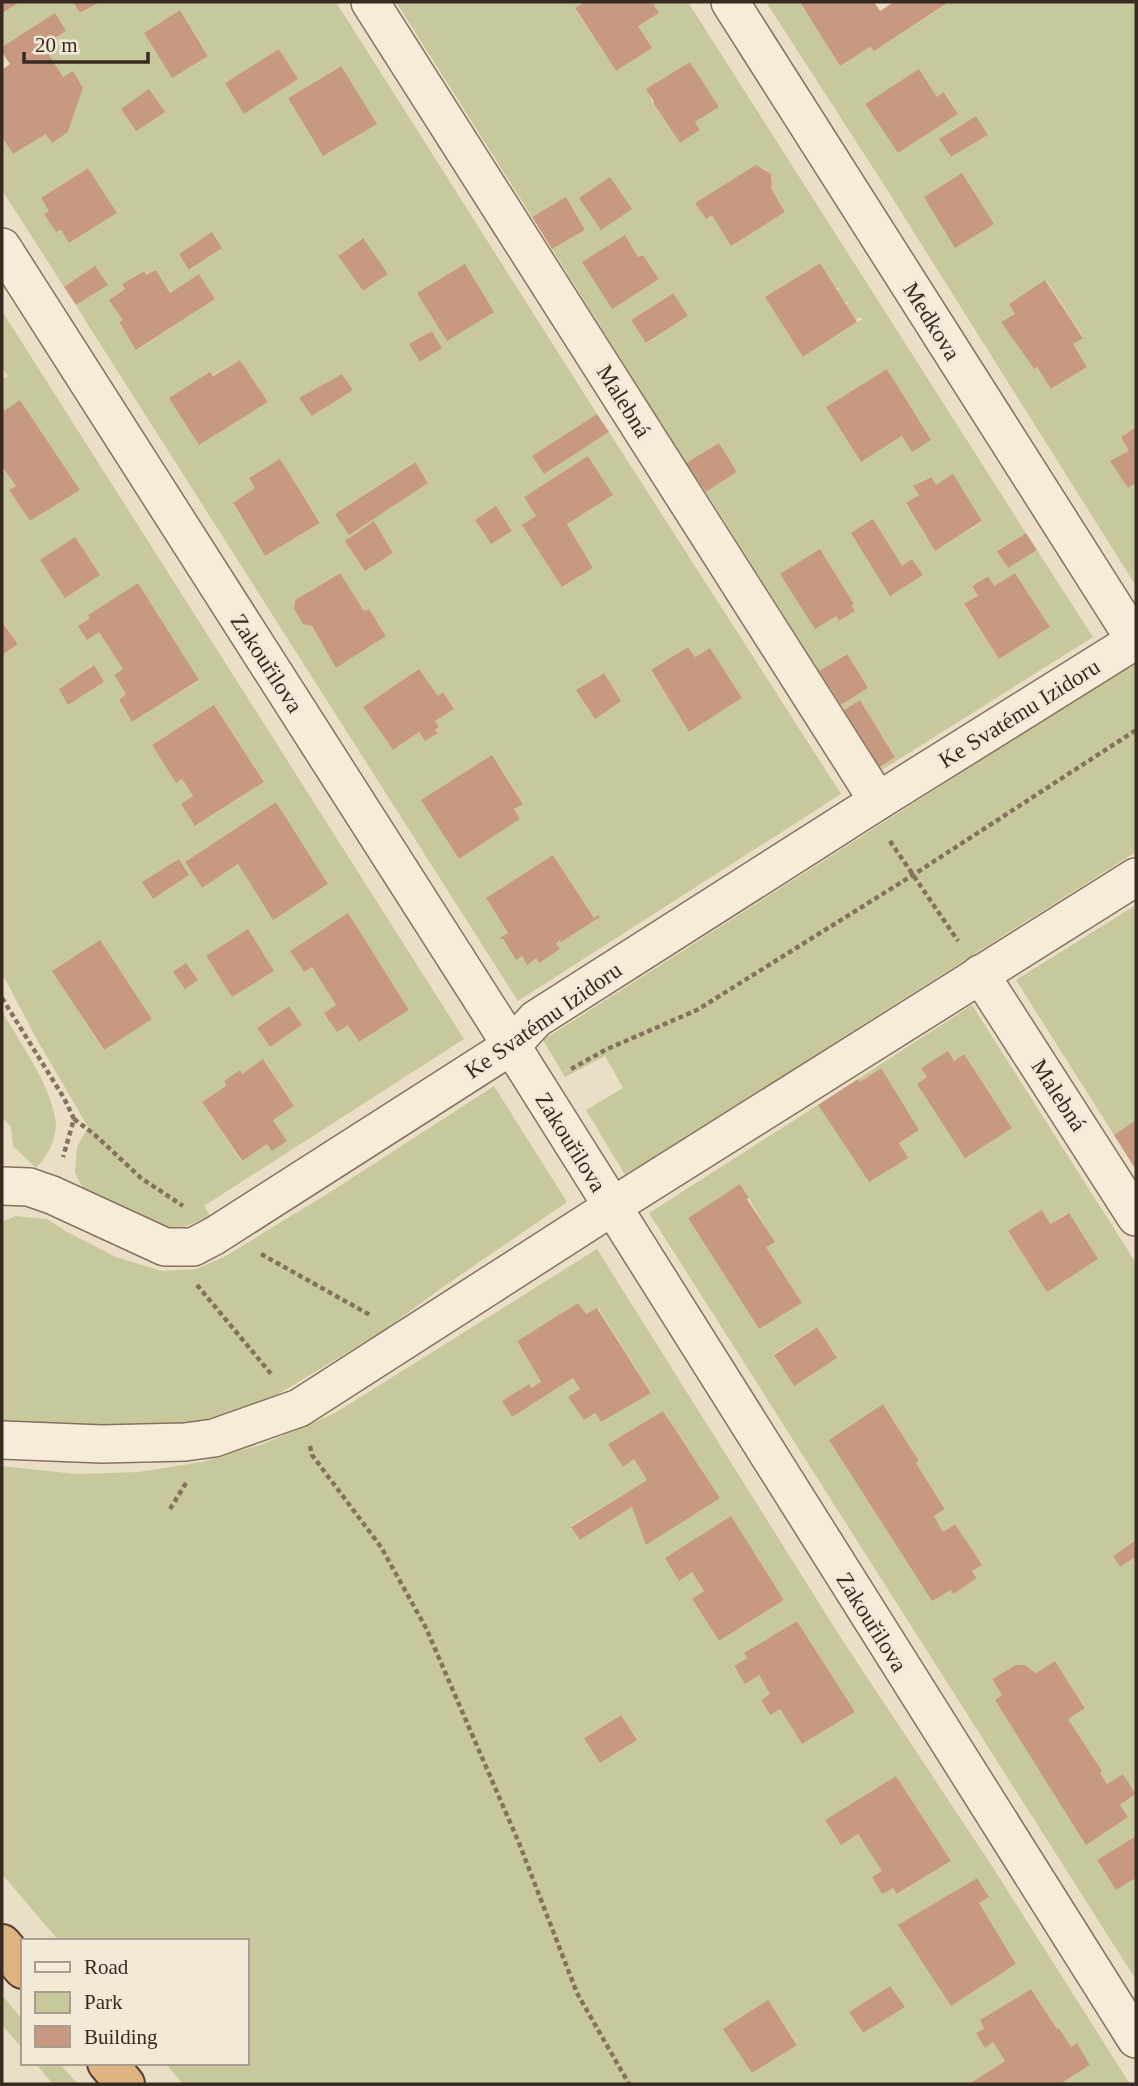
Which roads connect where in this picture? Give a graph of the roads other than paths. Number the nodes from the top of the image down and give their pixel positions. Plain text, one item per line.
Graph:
1 (370, 2) edge
2 (730, 2) edge
3 (2, 247) edge
4 (1136, 640) edge
5 (878, 801) junction
6 (1136, 877) edge
7 (980, 974) junction
8 (512, 1045) junction
9 (2, 1186) edge
10 (612, 1207) junction
11 (1136, 1217) edge
12 (2, 1440) edge
13 (2, 1944) edge
14 (21, 1967) edge
15 (1136, 2039) edge
16 (109, 2065) edge
17 (125, 2084) edge

1 - 5 street, Malebná
2 - 4 street, Medkova
3 - 8 street, Zakouřilova
4 - 5 street, Ke Svatému Izidoru
5 - 8 street, Ke Svatému Izidoru
6 - 7 street
7 - 10 street
7 - 11 street, Malebná
8 - 9 street, Ke Svatému Izidoru
8 - 10 street, Zakouřilova
10 - 12 street
10 - 15 street, Zakouřilova
13 - 14 highway
16 - 17 highway

